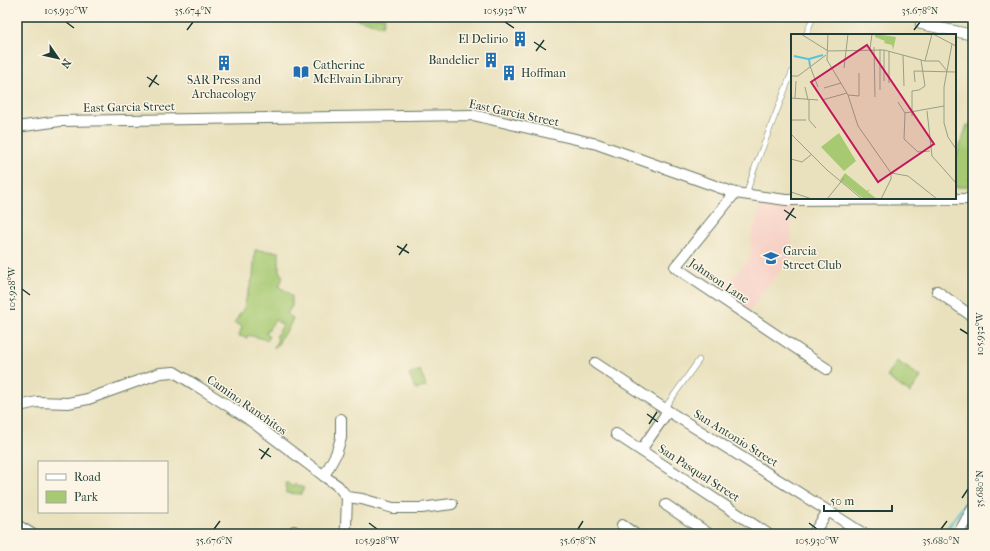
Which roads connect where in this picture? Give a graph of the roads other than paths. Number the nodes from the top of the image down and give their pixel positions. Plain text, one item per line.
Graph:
1 (813, 17) edge
2 (921, 24) dead end
3 (806, 34) edge
4 (973, 35) edge
5 (791, 75) edge
6 (17, 127) edge
7 (735, 193) junction
8 (746, 195) junction
9 (956, 198) edge
10 (973, 198) edge
11 (844, 199) edge
12 (937, 291) dead end
13 (973, 318) edge
14 (699, 360) dead end
15 (595, 363) dead end
16 (827, 369) dead end
17 (17, 408) edge
18 (666, 410) junction
19 (342, 419) dead end
20 (616, 434) dead end
21 (641, 450) junction
22 (324, 476) junction
23 (347, 497) junction
24 (452, 504) dead end
25 (666, 505) dead end
26 (973, 508) edge
27 (828, 510) junction
28 (17, 525) edge
29 (622, 526) dead end
30 (32, 534) edge
31 (345, 534) edge
32 (635, 534) edge
33 (709, 534) edge
34 (768, 534) edge
35 (813, 534) edge
36 (864, 534) edge
37 (958, 534) edge

1 - 3 lane
2 - 4 street
5 - 8 lane
6 - 7 street, East Garcia Street
7 - 8 street, East Garcia Street
7 - 16 street, Johnson Lane
8 - 11 street, East Garcia Street
9 - 10 street, East Garcia Street
12 - 13 street
14 - 18 lane
15 - 18 street, San Antonio Street
17 - 22 street, Camino Ranchitos
18 - 21 street
18 - 27 street, San Antonio Street
19 - 22 street
20 - 21 street, San Pasqual Street
21 - 34 street, San Pasqual Street
22 - 23 street, Camino Ranchitos
23 - 24 street
23 - 31 street
25 - 33 street
26 - 37 street
27 - 35 street
27 - 36 street, San Antonio Street
28 - 30 street
29 - 32 street

